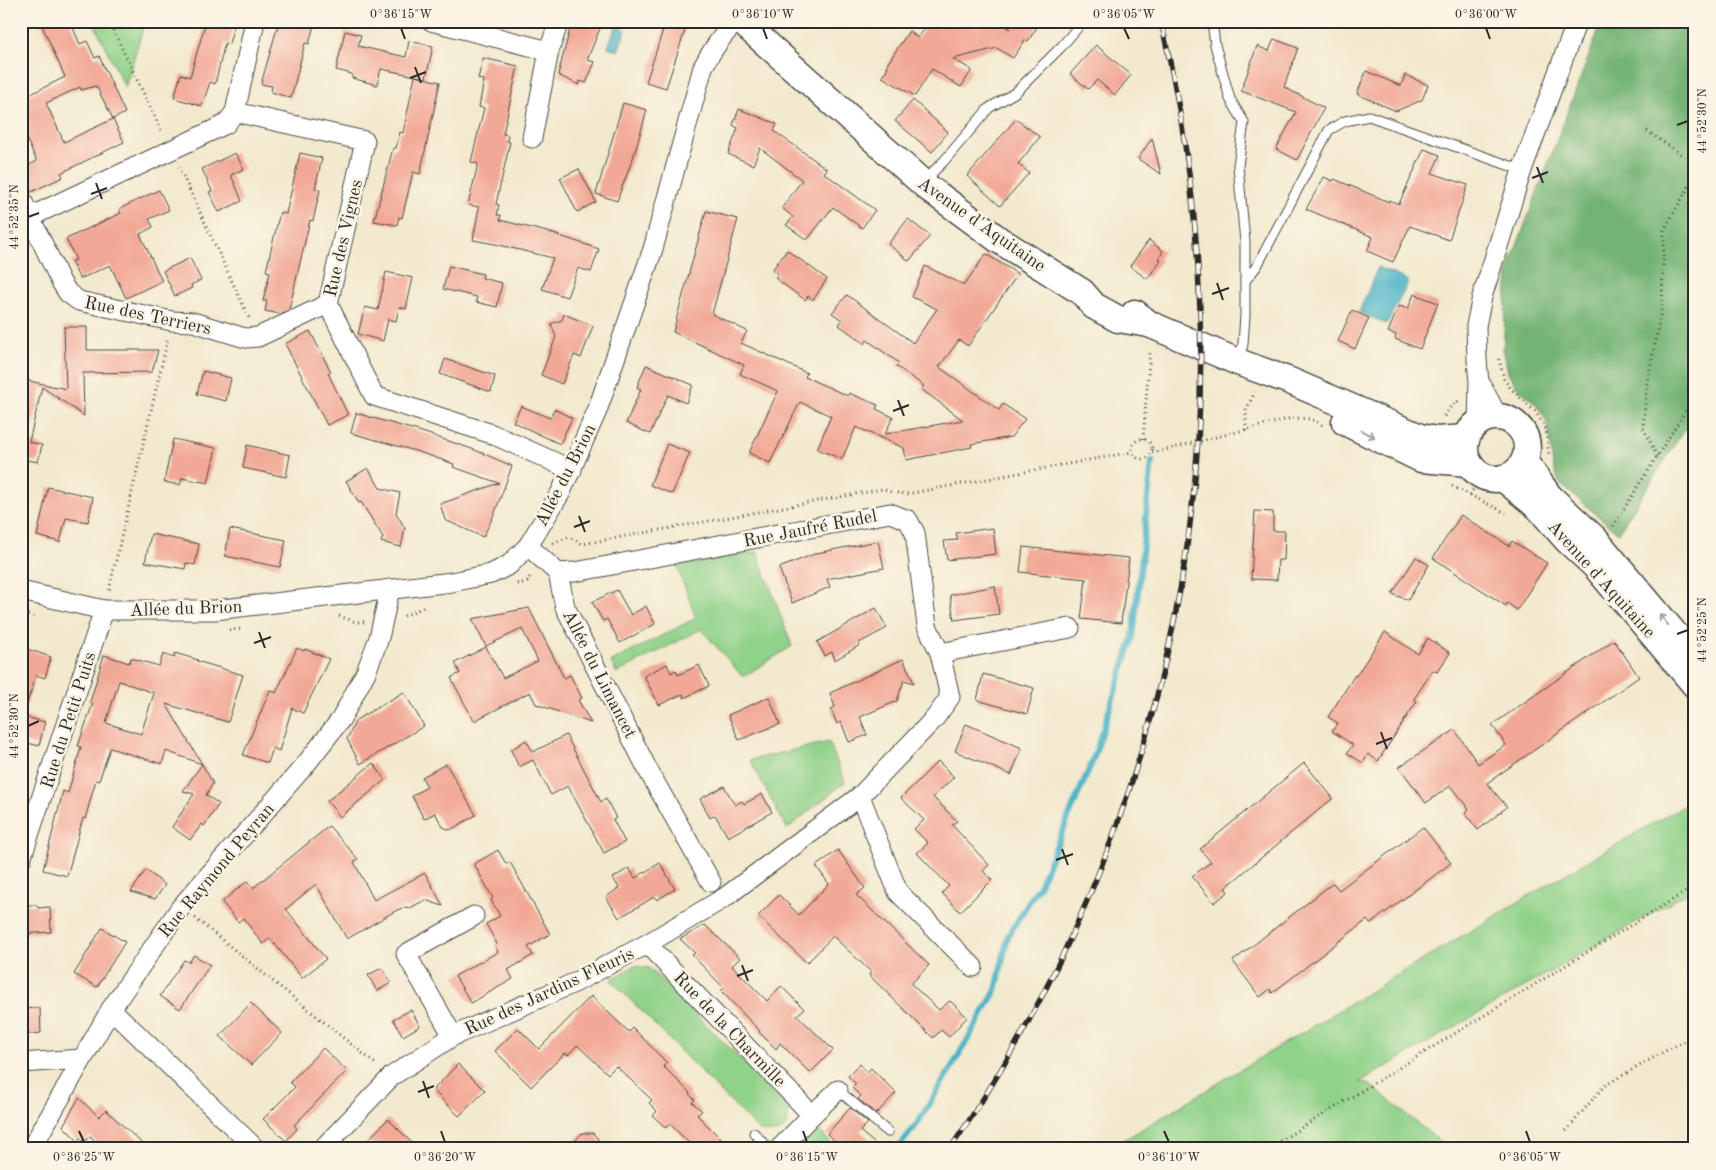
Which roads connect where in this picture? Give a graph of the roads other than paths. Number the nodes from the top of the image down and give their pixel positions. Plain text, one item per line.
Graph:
1 (255, 21) edge
2 (431, 21) edge
3 (559, 21) edge
4 (1083, 21) edge
5 (1212, 21) edge
6 (1577, 21) edge
7 (734, 23) edge
8 (549, 51) junction
9 (235, 112) junction
10 (532, 138) dead end
11 (1522, 170) junction
12 (922, 184) junction
13 (21, 198) edge
14 (30, 217) junction
15 (1245, 281) junction
16 (328, 304) junction
17 (1238, 362) junction
18 (1478, 435) junction
19 (1524, 461) junction
20 (572, 470) junction
21 (1503, 478) junction
22 (528, 546) junction
23 (558, 573) junction
24 (390, 589) junction
25 (21, 592) edge
26 (104, 610) junction
27 (1070, 628) dead end
28 (940, 653) junction
29 (1695, 658) edge
30 (1695, 685) edge
31 (860, 796) junction
32 (21, 859) edge
33 (711, 882) dead end
34 (474, 916) dead end
35 (647, 944) junction
36 (973, 967) dead end
37 (111, 1009) junction
38 (453, 1036) junction
39 (82, 1059) junction
40 (21, 1063) edge
41 (838, 1090) joint
42 (812, 1115) junction
43 (888, 1132) dead end
44 (754, 1133) dead end
45 (331, 1146) edge
46 (31, 1149) edge
47 (256, 1149) edge
48 (769, 1149) edge
49 (779, 1149) edge

1 - 9 street
2 - 8 street
3 - 8 street
4 - 12 lane
5 - 15 lane
6 - 11 street
7 - 12 street, Avenue d'Aquitaine
7 - 20 street, Allée du Brion
8 - 10 street
9 - 14 street
9 - 16 street, Rue des Vignes
11 - 15 lane
11 - 18 street
12 - 17 street, Avenue d'Aquitaine
13 - 14 street, Rue des Terriers
14 - 16 street, Rue des Terriers
15 - 17 lane
16 - 20 street, Rue des Vignes
17 - 18 street, Avenue d'Aquitaine
17 -> 18 street, Avenue d'Aquitaine
18 - 19 street
18 - 21 street
19 - 21 street
29 -> 19 street, Avenue d'Aquitaine
20 - 22 street, Allée du Brion
21 - 30 street, Avenue d'Aquitaine
22 - 23 street
22 - 24 street, Allée du Brion
23 - 28 street, Rue Jaufré Rudel
23 - 33 street, Allée du Limancet
24 - 26 street, Allée du Brion
24 - 37 street, Rue Raymond Peyran
25 - 26 street, Allée du Brion
26 - 32 street, Rue du Petit Puits
27 - 28 street
28 - 31 street, Rue Jaufré Rudel
31 - 35 street, Rue des Jardins Fleuris
31 - 36 street
34 - 38 street
35 - 38 street, Rue des Jardins Fleuris
35 - 42 street, Rue de la Charmille
37 - 39 street, Rue Raymond Peyran
37 - 47 street
38 - 45 street, Rue des Jardins Fleuris
39 - 40 street
39 - 46 street, Rue Raymond Peyran
41 - 42 street
41 - 43 lane
42 - 49 street
44 - 48 lane

